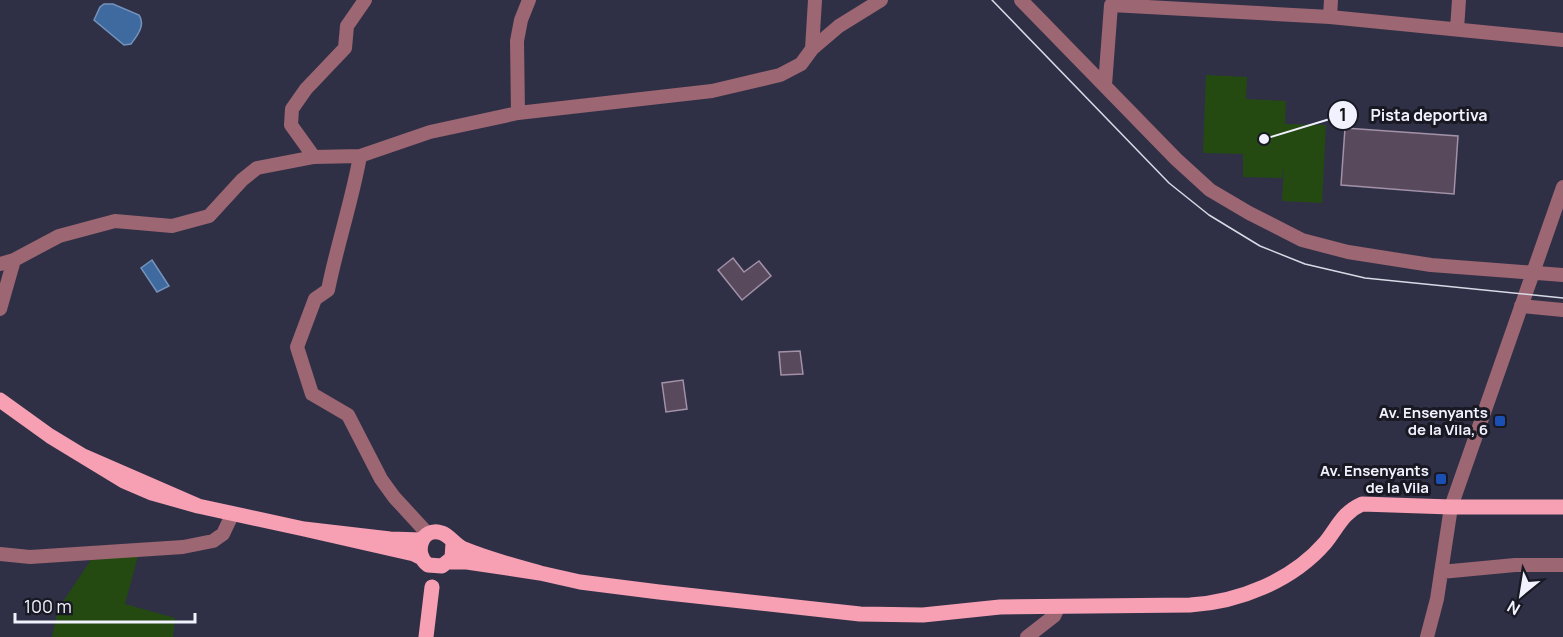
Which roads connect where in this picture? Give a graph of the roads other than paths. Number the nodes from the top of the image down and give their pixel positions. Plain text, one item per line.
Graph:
1 (364, 0) edge
2 (529, 0) edge
3 (815, 0) edge
4 (881, 0) edge
5 (1021, 0) edge
6 (1332, 0) edge
7 (1459, 0) edge
8 (1111, 2) edge
9 (1330, 17) junction
10 (1456, 29) junction
11 (1563, 40) edge
12 (812, 49) junction
13 (1105, 85) junction
14 (518, 113) junction
15 (360, 156) junction
16 (314, 157) junction
17 (1563, 187) edge
18 (7, 262) edge
19 (1533, 273) junction
20 (1563, 275) edge
21 (1521, 306) junction
22 (0, 309) edge
23 (1563, 310) edge
24 (0, 400) edge
25 (1451, 507) junction
26 (1563, 507) edge
27 (232, 515) junction
28 (304, 530) junction
29 (425, 537) junction
30 (453, 543) junction
31 (0, 554) edge
32 (435, 562) junction
33 (1563, 565) edge
34 (1441, 572) junction
35 (540, 573) junction
36 (1059, 606) junction
37 (426, 637) edge
38 (1027, 637) edge
39 (1427, 637) edge

1 - 16 street
2 - 14 street
3 - 12 street
4 - 12 street
5 - 13 street
6 - 9 street
7 - 10 street
8 - 9 street
8 - 13 street
9 - 10 street
10 - 11 street
12 - 14 street
13 - 19 street
14 - 15 street
15 - 16 street
15 - 29 street
16 - 18 street
17 - 19 street
18 - 22 street
19 - 20 street
19 - 21 street
21 - 23 street
21 - 25 street
24 - 27 main road
25 - 26 main road
25 - 34 street
25 - 36 main road
27 - 28 main road
27 - 31 street
28 - 29 main road
28 - 32 main road
29 - 30 main road
29 - 32 main road
30 - 32 main road
30 - 35 main road
32 - 35 main road
32 - 37 main road
33 - 34 street
34 - 39 street
35 - 36 main road
36 - 38 street

